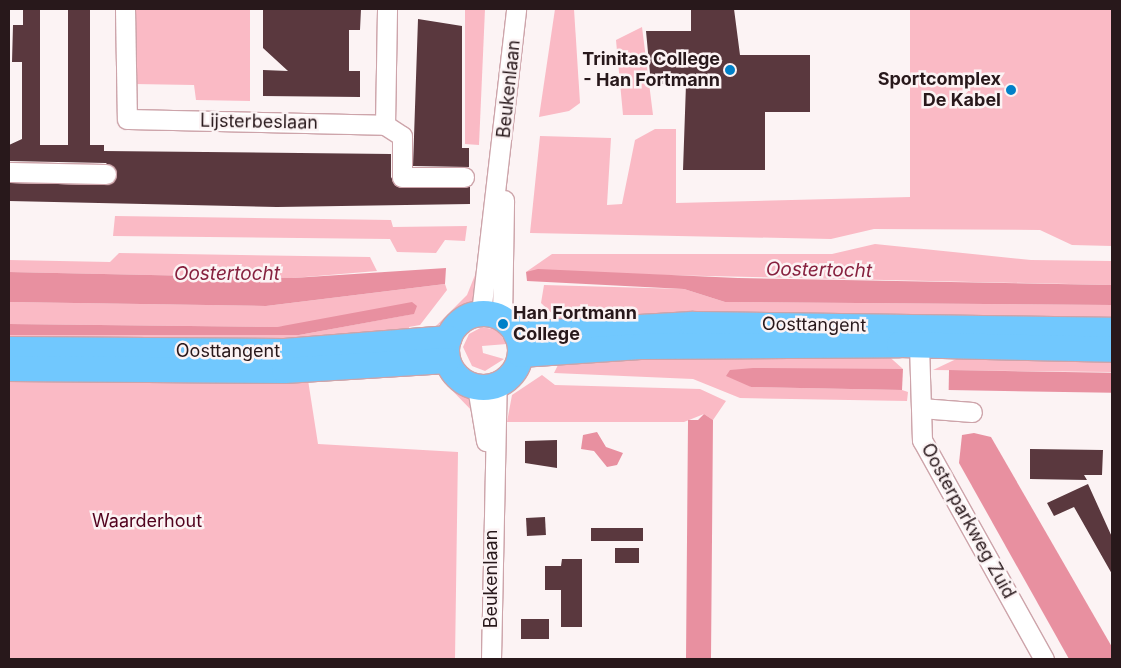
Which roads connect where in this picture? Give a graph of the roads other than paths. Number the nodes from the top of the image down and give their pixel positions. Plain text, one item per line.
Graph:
1 (125, 9) edge
2 (386, 9) edge
3 (516, 9) edge
4 (385, 125) junction
5 (9, 172) edge
6 (106, 174) dead end
7 (464, 177) dead end
8 (505, 330) junction
9 (1112, 330) edge
10 (919, 345) junction
11 (9, 349) edge
12 (448, 349) junction
13 (1112, 349) edge
14 (9, 368) edge
15 (487, 385) junction
16 (921, 408) junction
17 (972, 412) dead end
18 (491, 659) edge
19 (1044, 659) edge

1 - 4 street, Lijsterbeslaan
2 - 4 street
3 - 8 street, Beukenlaan
4 - 7 street
5 - 6 street
8 - 9 main road, Oosttangent
8 - 10 main road, Oosttangent
8 - 12 main road
8 - 15 main road
10 - 13 main road, Oosttangent
10 - 16 street, Oosterparkweg Zuid
11 - 12 main road, Oosttangent
12 - 14 main road, Oosttangent
12 - 15 main road
15 - 18 street, Beukenlaan
16 - 17 street
16 - 19 street, Oosterparkweg Zuid

